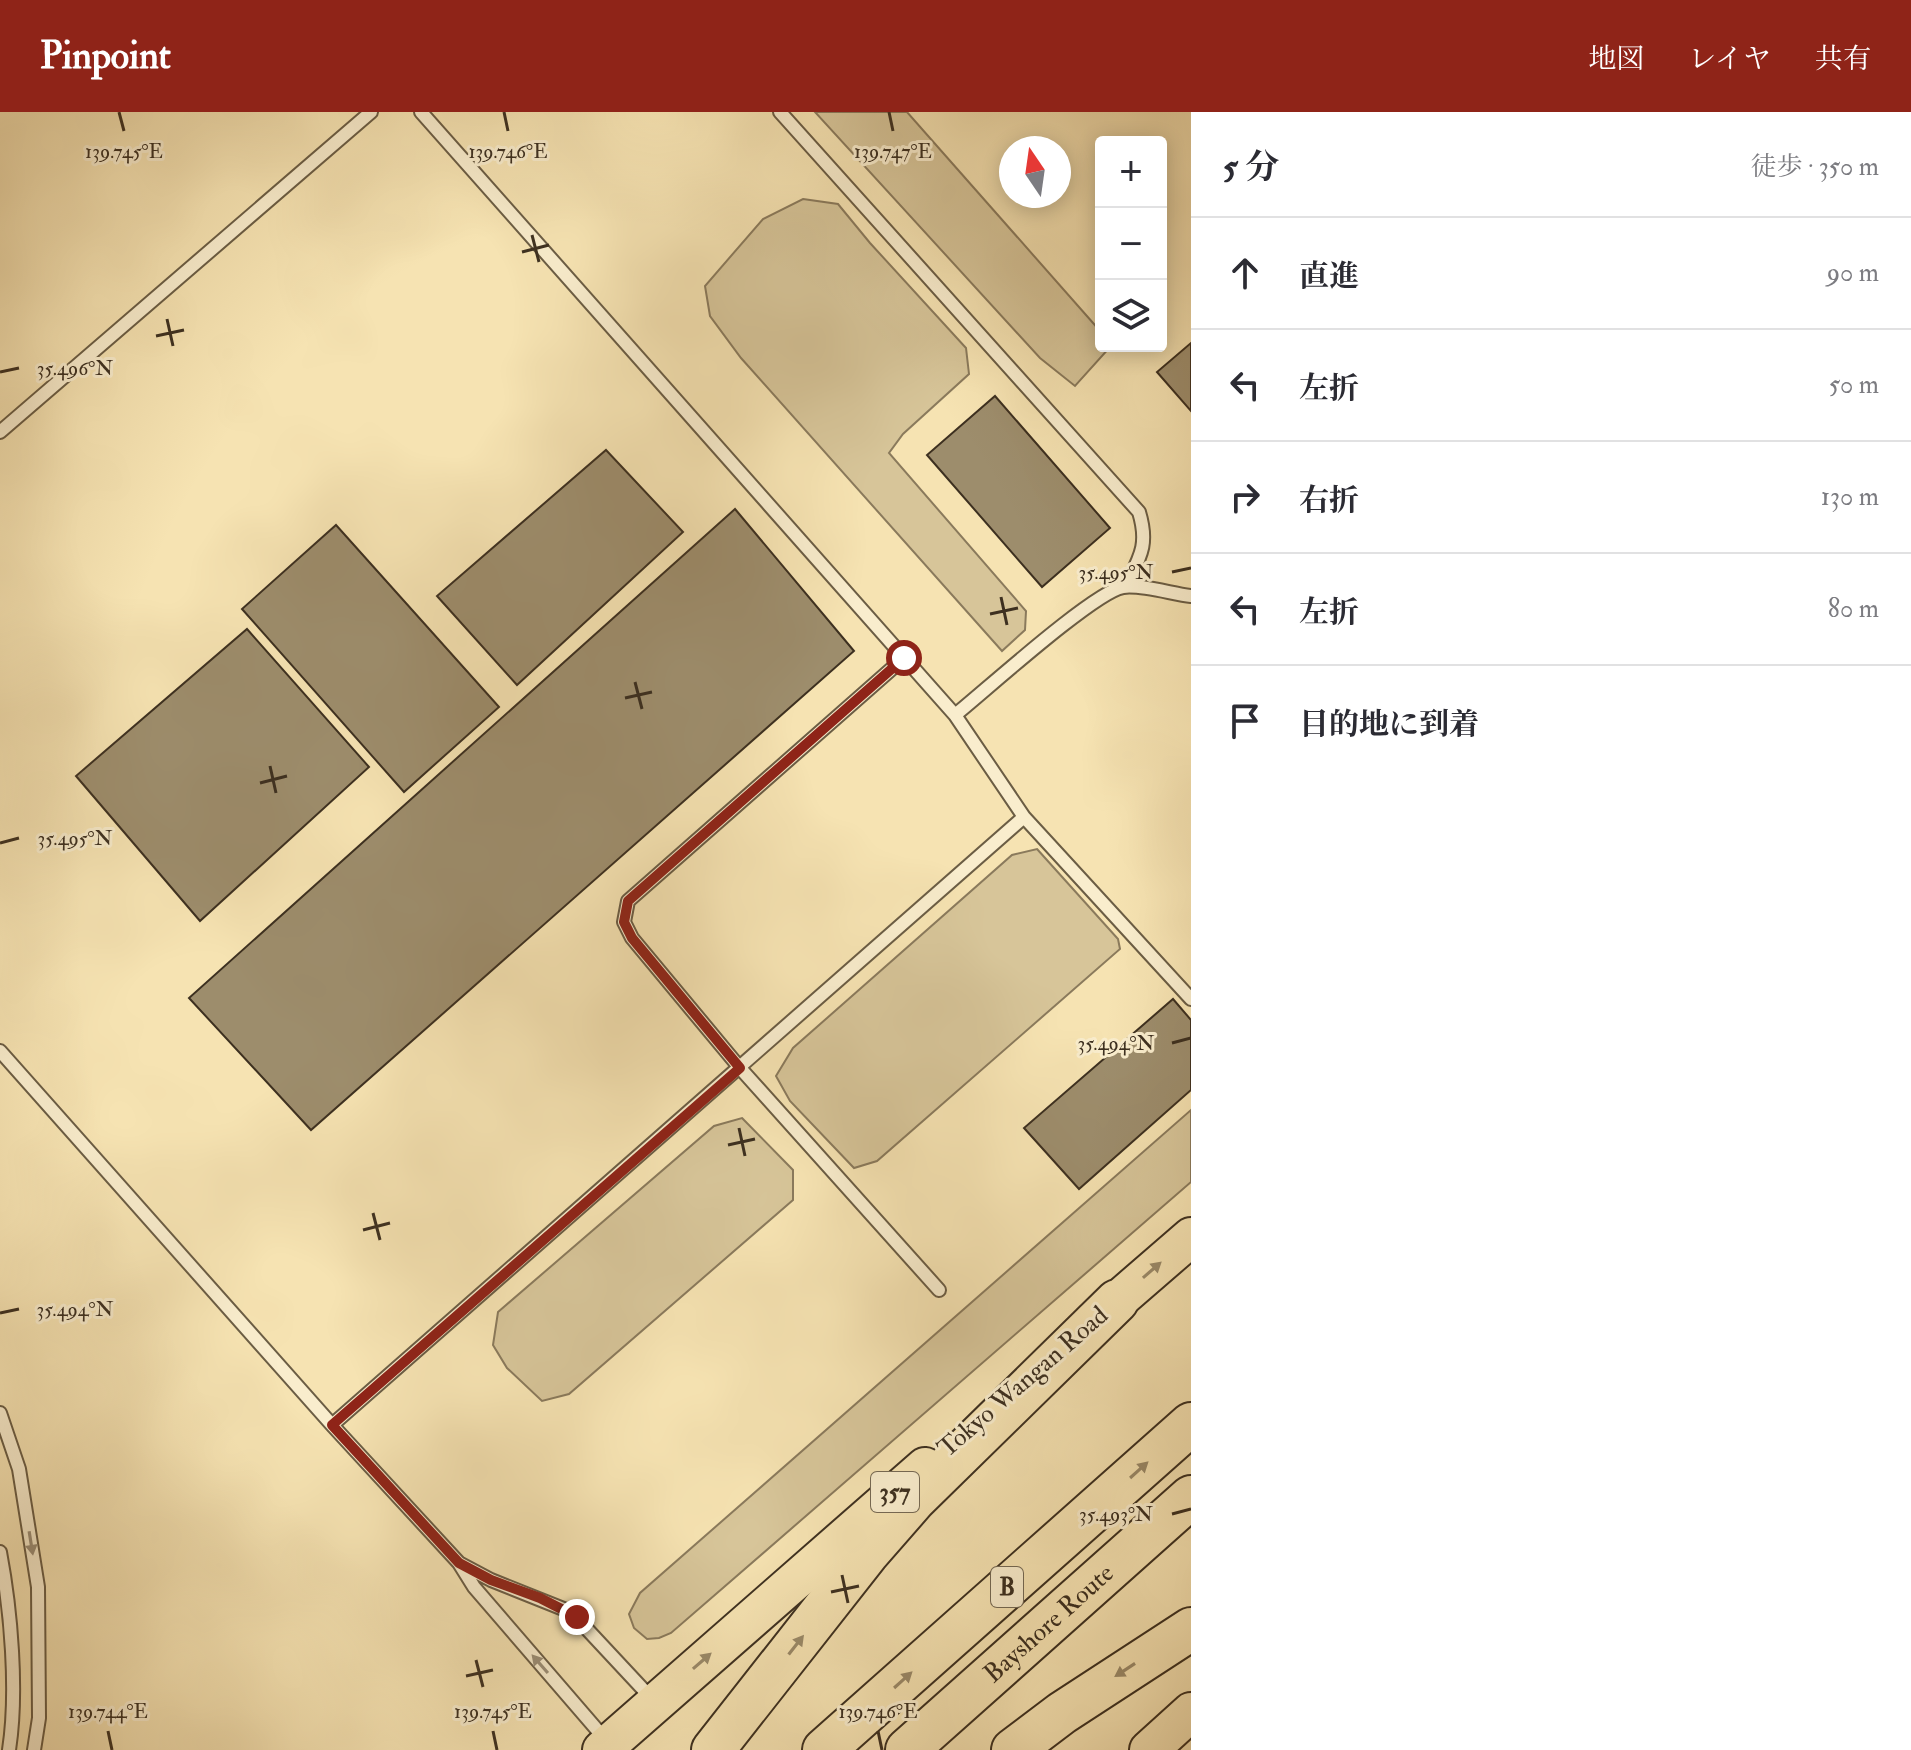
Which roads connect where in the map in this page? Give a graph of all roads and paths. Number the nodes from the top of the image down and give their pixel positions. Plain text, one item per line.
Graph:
1 (371, 112) edge
2 (421, 112) edge
3 (780, 112) edge
4 (0, 432) edge
5 (1126, 586) junction
6 (1191, 596) edge
7 (904, 658) junction
8 (955, 715) junction
9 (1024, 817) junction
10 (1191, 999) edge
11 (0, 1051) edge
12 (740, 1068) junction
13 (1191, 1237) edge
14 (939, 1290) dead end
15 (1117, 1301) junction
16 (0, 1413) edge
17 (1191, 1424) edge
18 (332, 1425) junction
19 (1191, 1497) edge
20 (0, 1552) edge
21 (459, 1563) junction
22 (1191, 1629) edge
23 (656, 1702) junction
24 (1191, 1712) edge
25 (606, 1747) edge
26 (9, 1750) edge
27 (34, 1750) edge
28 (713, 1750) edge
29 (824, 1750) edge
30 (907, 1750) edge
31 (1013, 1750) edge
32 (1149, 1750) edge

1 - 4 lane
2 - 7 lane
3 - 5 lane
5 - 6 lane
5 - 8 lane
7 - 8 lane
7 - 12 lane
8 - 9 lane
9 - 10 lane
9 - 12 lane
11 - 18 lane
12 - 14 lane
12 - 18 lane
15 -> 13 highway, Tokyo Wangan Road / 357
23 -> 15 highway, Tokyo Wangan Road / 357
28 -> 15 highway
16 -> 27 lane
29 -> 17 highway, Bayshore Route / B
18 - 21 lane
19 - 30 highway, Bayshore Route / B
20 - 26 lane
21 - 23 lane
25 -> 21 lane
22 -> 31 highway
23 - 25 highway, Tokyo Wangan Road / 357
24 - 32 highway

